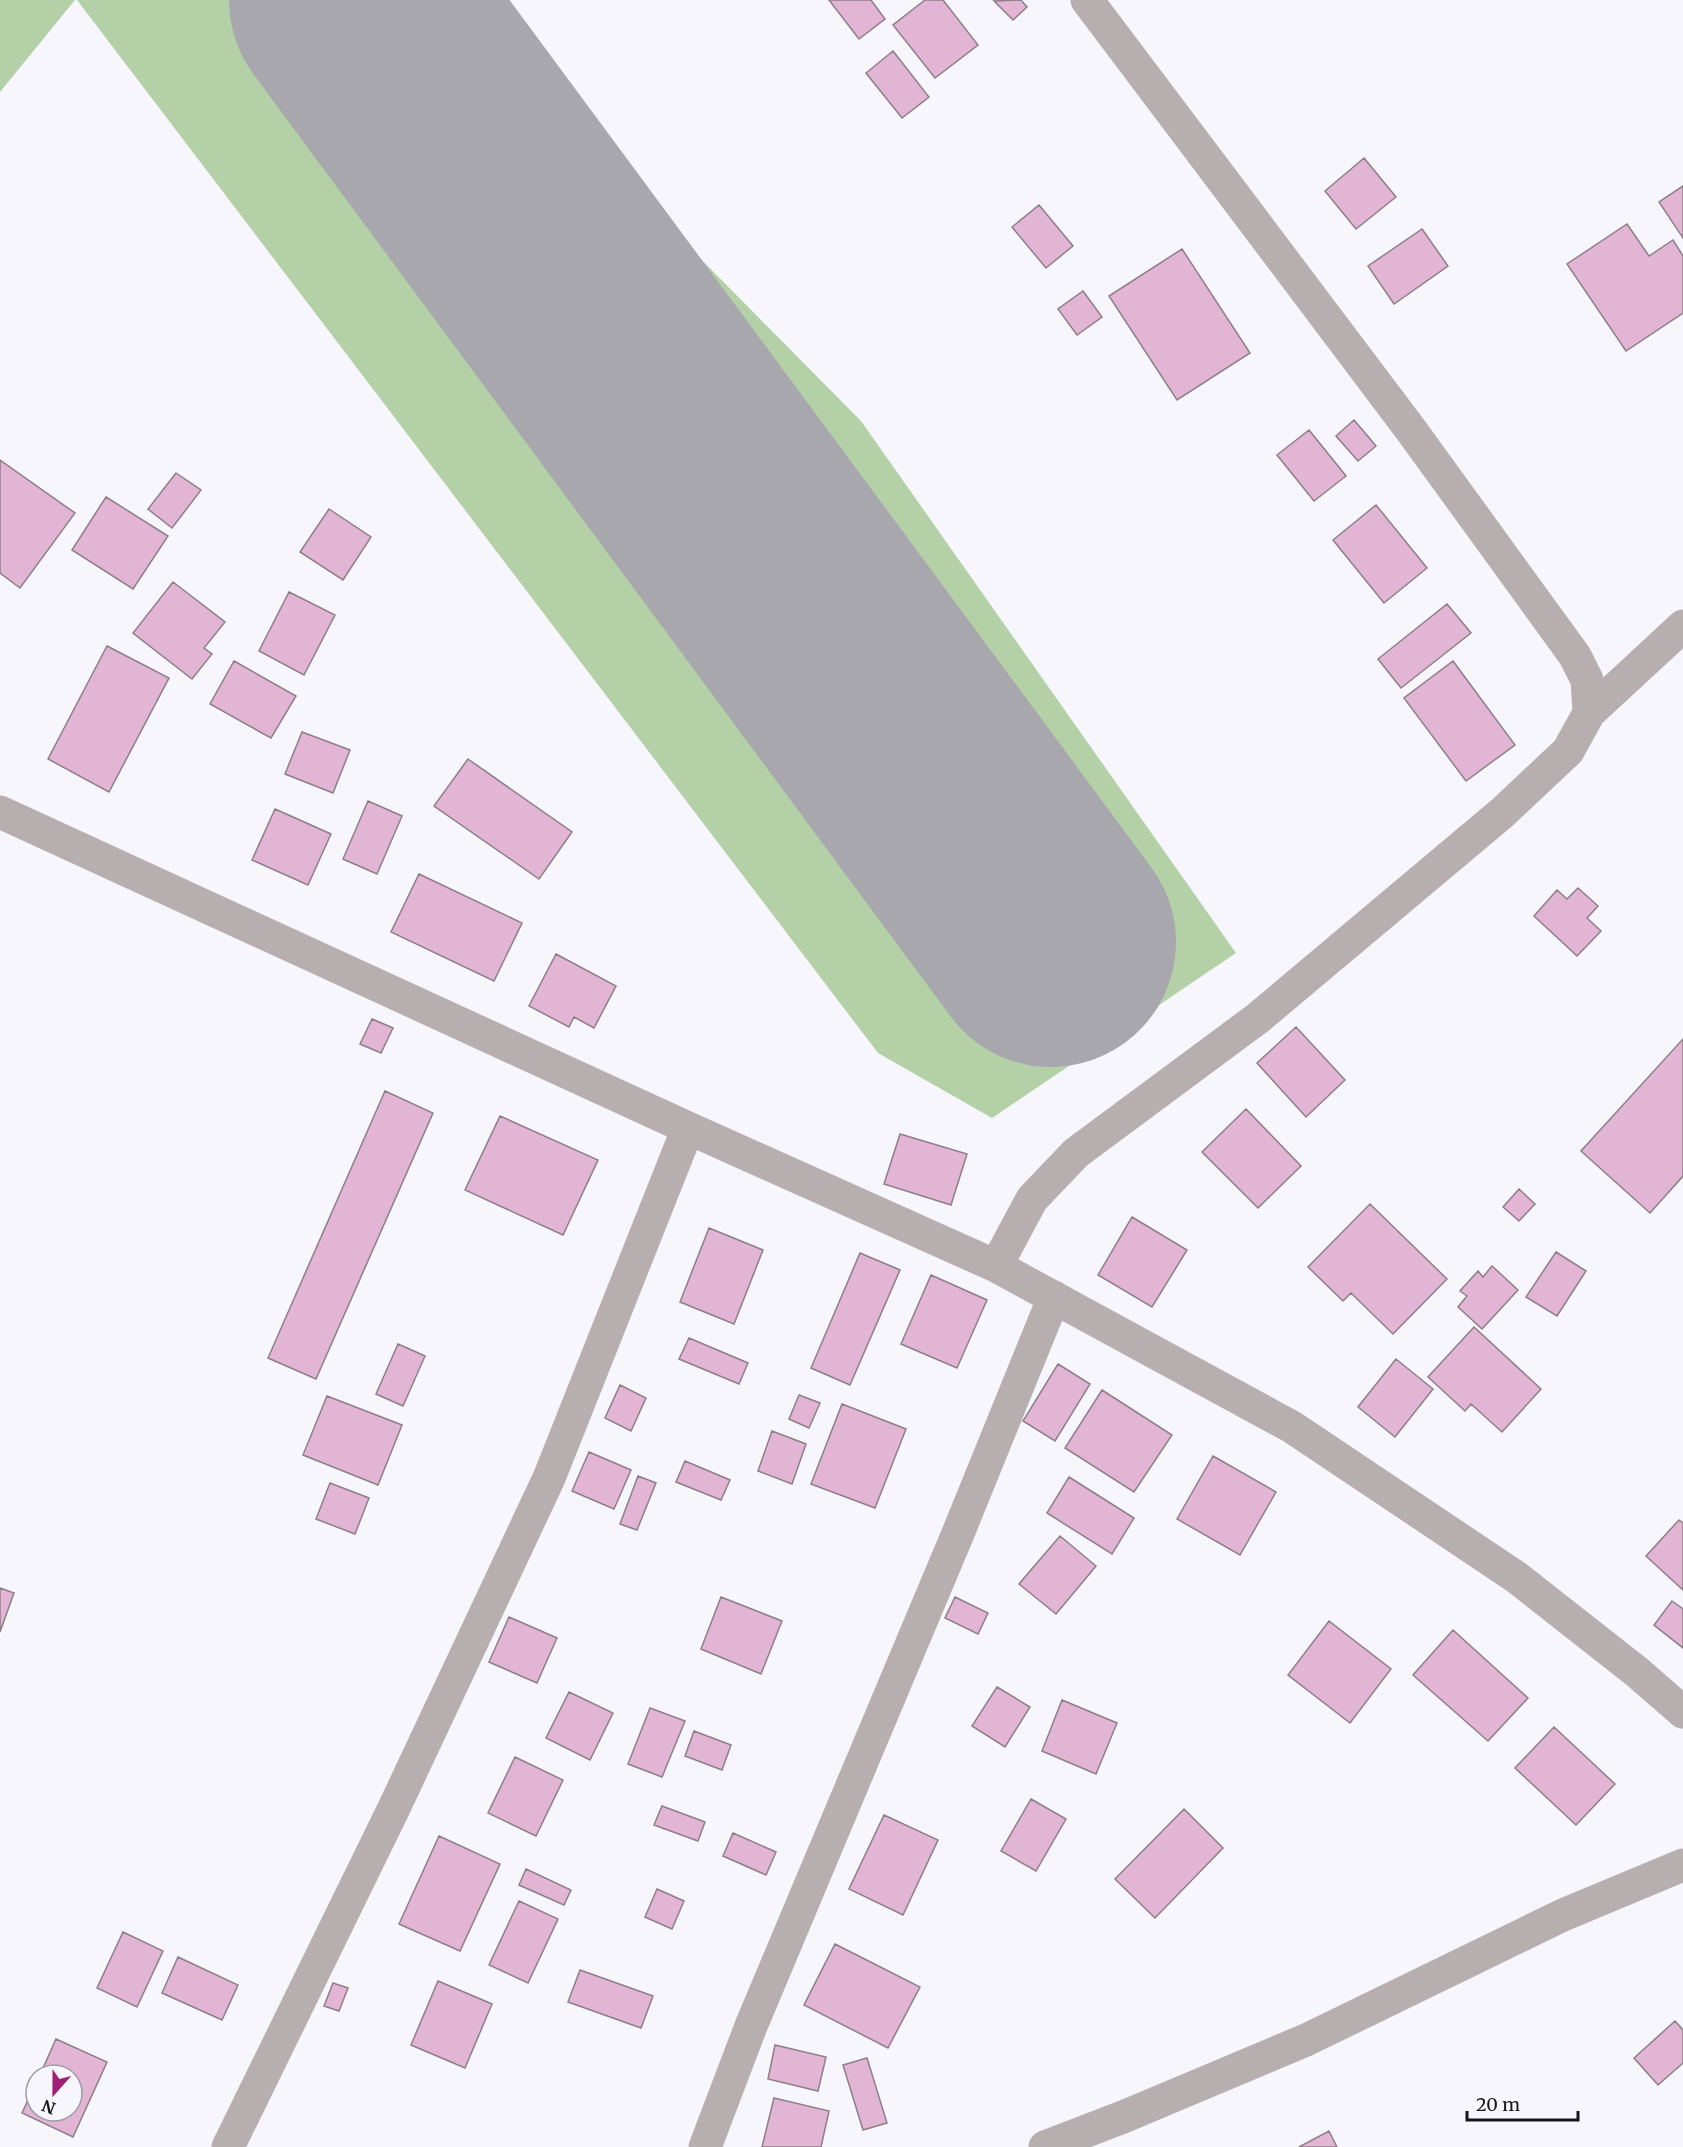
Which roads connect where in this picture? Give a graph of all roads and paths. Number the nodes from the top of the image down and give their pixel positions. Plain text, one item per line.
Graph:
1 (1087, 0) edge
2 (1683, 626) edge
3 (1589, 713) junction
4 (0, 812) edge
5 (688, 1128) junction
6 (996, 1266) junction
7 (1054, 1297) junction
8 (1683, 1712) edge
9 (1683, 1865) edge
10 (228, 2147) edge
11 (705, 2147) edge
12 (1045, 2147) edge

1 - 3 street
2 - 3 street
3 - 6 street
4 - 5 street
5 - 6 street
5 - 10 street
6 - 7 street
7 - 8 street
7 - 11 street
9 - 12 street

